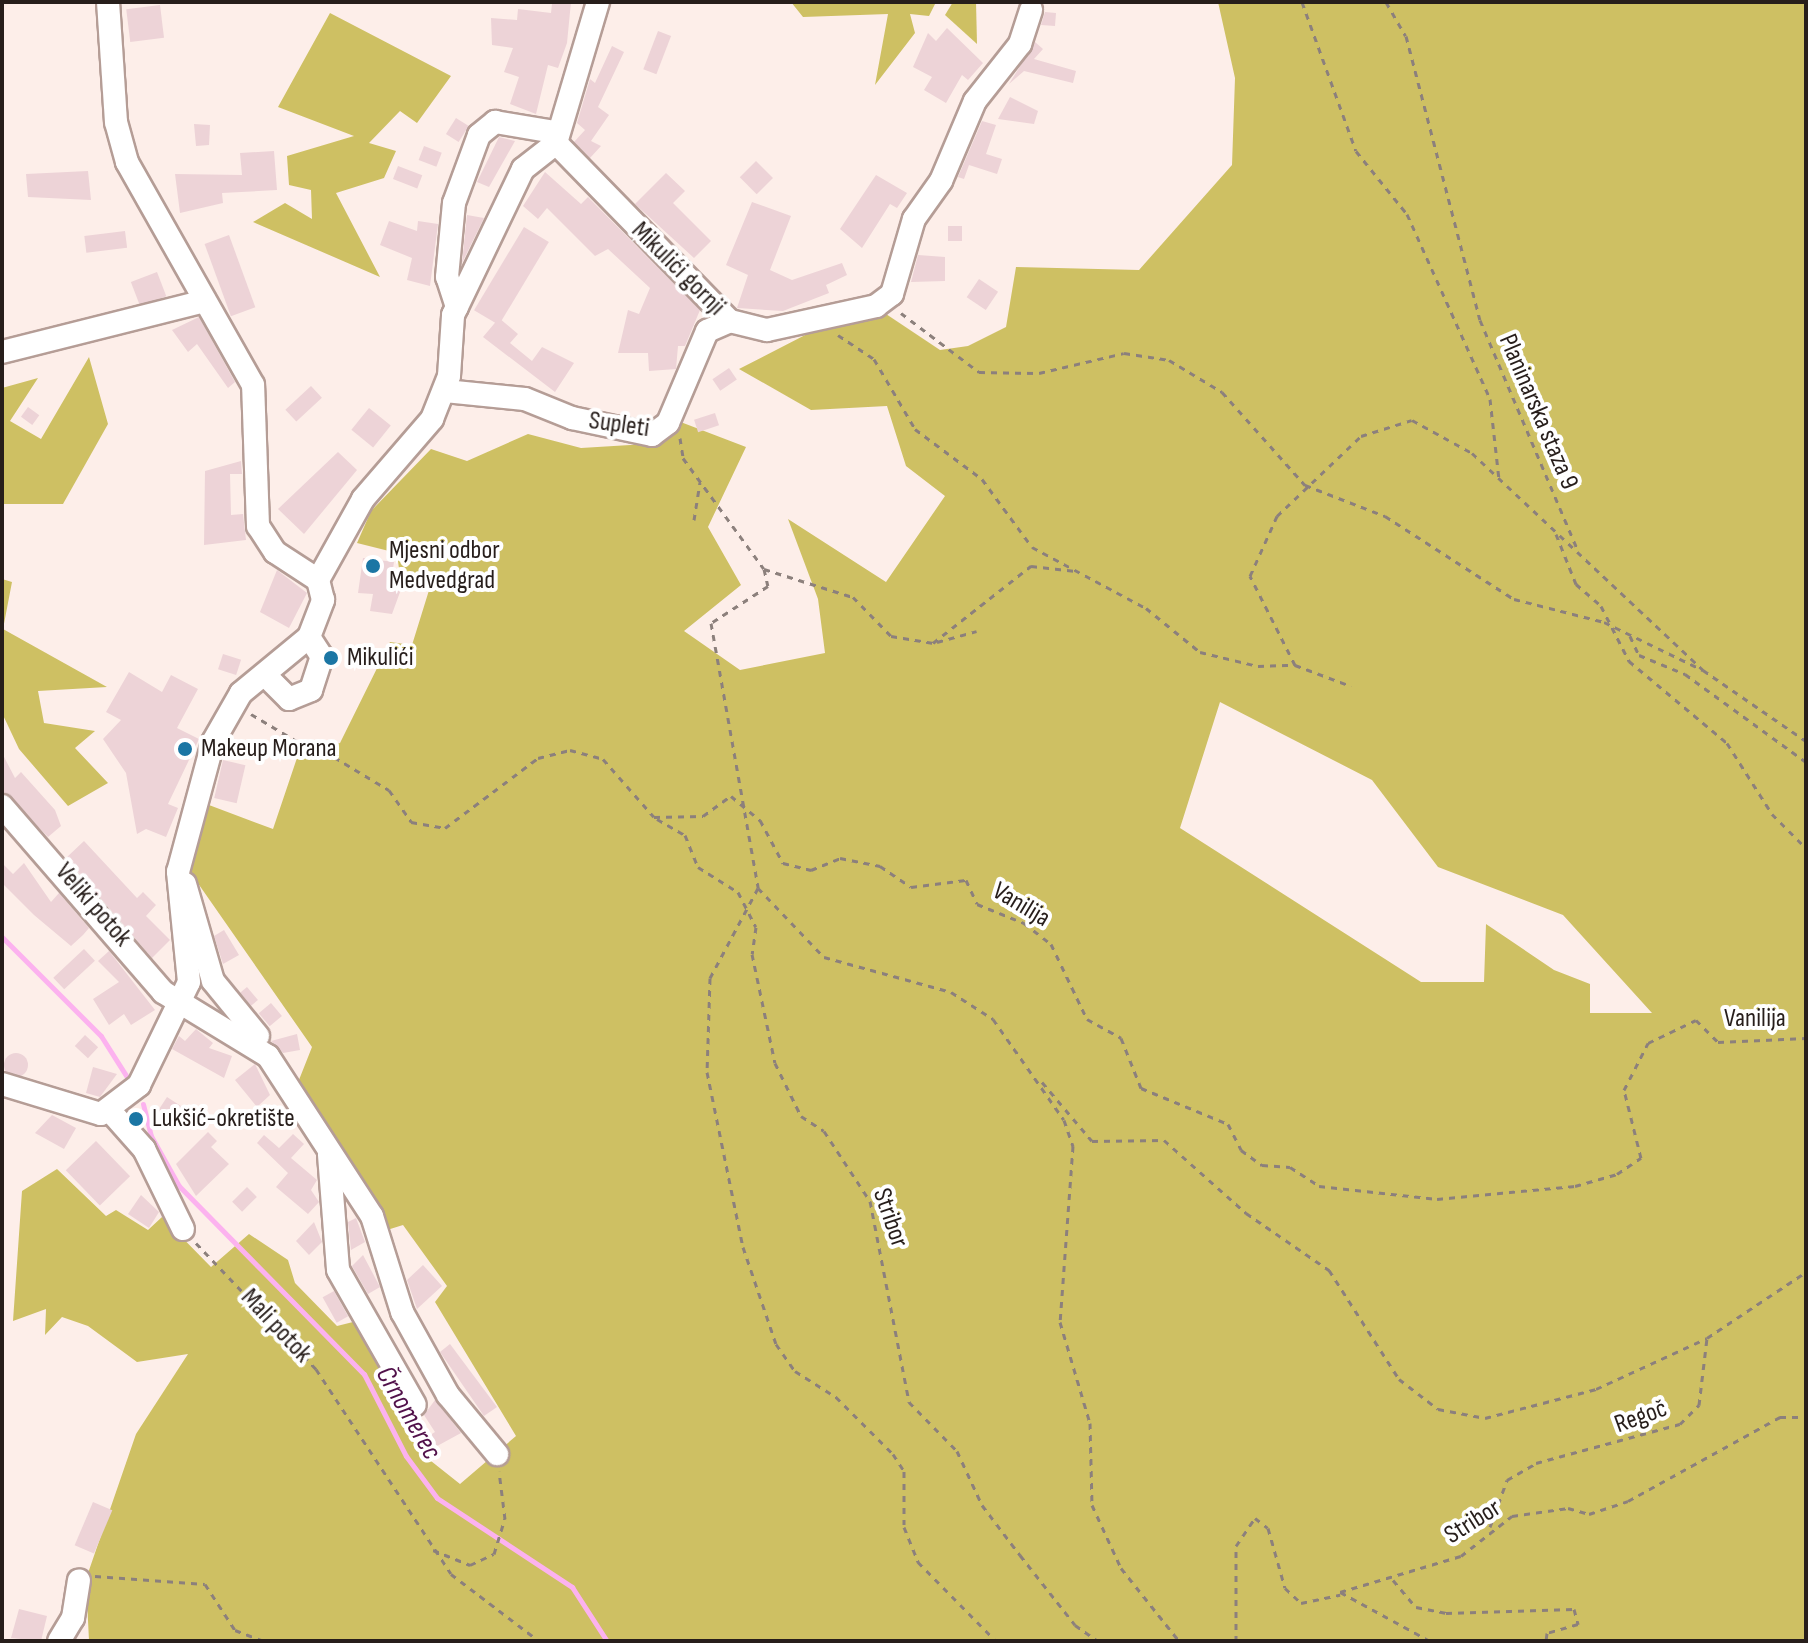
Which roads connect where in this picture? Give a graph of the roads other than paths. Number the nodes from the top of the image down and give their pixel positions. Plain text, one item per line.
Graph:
1 (108, 2) edge
2 (598, 2) edge
3 (1031, 10) dead end
4 (555, 138) junction
5 (205, 301) junction
6 (457, 307) junction
7 (730, 321) junction
8 (2, 352) edge
9 (445, 391) junction
10 (318, 580) junction
11 (309, 637) junction
12 (259, 679) junction
13 (2, 806) edge
14 (178, 872) junction
15 (184, 1001) junction
16 (268, 1056) junction
17 (2, 1084) edge
18 (111, 1112) junction
19 (329, 1154) junction
20 (183, 1229) road end
21 (415, 1405) dead end
22 (497, 1454) road end
23 (79, 1580) road end
24 (59, 1641) edge

1 - 5 street
2 - 4 street
3 - 7 street, Mikulići gornji
4 - 6 street
4 - 6 street
4 - 7 street, Mikulići gornji
5 - 8 street
5 - 10 street
6 - 9 street
7 - 9 street, Supleti
9 - 10 street
10 - 11 street
11 - 12 street
11 - 12 street
12 - 14 street
13 - 15 street, Veliki potok
14 - 15 street
14 - 16 street
15 - 16 street
15 - 18 street
16 - 19 street
17 - 18 street
18 - 20 street
19 - 21 street
19 - 22 street
23 - 24 street

